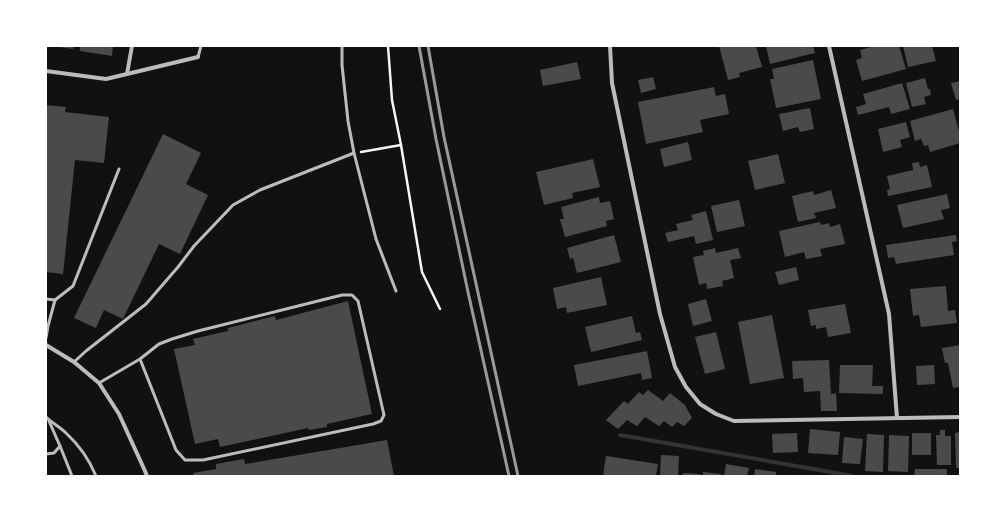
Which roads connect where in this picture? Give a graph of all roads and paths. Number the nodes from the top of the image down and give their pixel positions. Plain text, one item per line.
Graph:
1 (132, 46) edge
2 (201, 46) edge
3 (342, 46) edge
4 (388, 46) edge
5 (610, 46) edge
6 (829, 46) edge
7 (198, 57) joint
8 (46, 71) edge
9 (128, 74) junction
10 (401, 145) junction
11 (354, 153) junction
12 (119, 169) dead end
13 (396, 291) dead end
14 (46, 299) edge
15 (55, 300) junction
16 (440, 309) dead end
17 (46, 338) edge
18 (46, 345) edge
19 (140, 359) junction
20 (74, 362) junction
21 (99, 382) junction
22 (960, 417) edge
23 (47, 418) edge
24 (897, 418) junction
25 (60, 446) junction
26 (46, 454) edge
27 (72, 476) edge
28 (96, 476) edge
29 (147, 476) edge

1 - 9 street
2 - 7 lane
3 - 11 lane
4 - 10 path
5 - 24 street
6 - 24 street
7 - 9 street
8 - 9 street
10 - 11 path
10 - 16 path
11 - 13 lane
11 - 20 lane
12 - 15 lane
14 - 15 lane
15 - 17 lane
18 - 20 street
19 - 19 lane
19 - 21 lane
20 - 21 street
21 - 29 street
22 - 24 street
23 - 25 lane
23 - 28 lane
25 - 26 lane
25 - 27 lane

